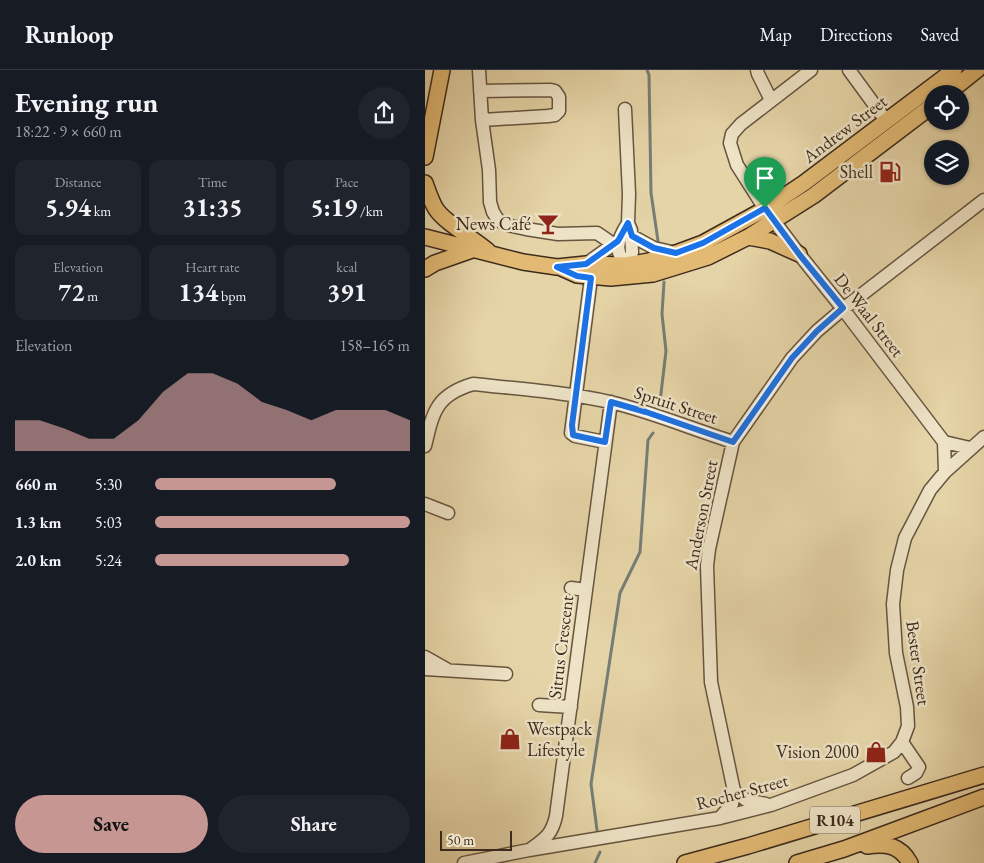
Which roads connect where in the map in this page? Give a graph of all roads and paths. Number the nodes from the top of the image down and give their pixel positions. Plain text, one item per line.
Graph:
1 (442, 70) edge
2 (479, 70) edge
3 (757, 70) edge
4 (811, 70) edge
5 (849, 70) edge
6 (953, 70) edge
7 (977, 70) edge
8 (958, 85) edge
9 (480, 91) junction
10 (771, 100) junction
11 (625, 109) dead end
12 (924, 113) edge
13 (482, 120) junction
14 (887, 122) junction
15 (425, 157) edge
16 (425, 183) edge
17 (984, 200) edge
18 (765, 208) junction
19 (775, 221) junction
20 (628, 223) junction
21 (632, 236) junction
22 (425, 237) edge
23 (748, 237) junction
24 (616, 242) junction
25 (475, 249) junction
26 (491, 253) junction
27 (676, 253) junction
28 (799, 254) junction
29 (626, 264) junction
30 (425, 269) edge
31 (589, 271) junction
32 (641, 276) junction
33 (611, 278) junction
34 (843, 308) junction
35 (577, 396) junction
36 (611, 402) junction
37 (984, 437) edge
38 (605, 442) junction
39 (733, 442) junction
40 (944, 442) junction
41 (425, 446) edge
42 (970, 448) junction
43 (945, 472) junction
44 (425, 504) edge
45 (448, 513) dead end
46 (571, 588) dead end
47 (586, 590) junction
48 (425, 657) edge
49 (425, 669) edge
50 (450, 672) junction
51 (506, 674) dead end
52 (539, 705) dead end
53 (571, 707) junction
54 (902, 742) junction
55 (984, 775) edge
56 (908, 778) dead end
57 (734, 791) junction
58 (984, 797) edge
59 (771, 805) junction
60 (720, 818) junction
61 (553, 830) junction
62 (579, 843) junction
63 (844, 849) junction
64 (529, 850) junction
65 (464, 863) edge
66 (685, 863) edge
67 (797, 863) edge
68 (910, 863) edge

1 - 15 main road
2 - 9 street
3 - 10 street
4 - 10 street, De Waal Street
5 - 14 street
6 - 14 main road, Andrew Street
7 - 8 main road
9 - 13 street
9 - 13 street
10 - 18 street, De Waal Street
11 - 20 street
12 - 19 main road, Andrew Street
13 - 24 street
14 - 18 main road, Andrew Street
16 - 26 main road
17 - 34 street, Anderson Street
18 - 19 street, De Waal Street
18 - 27 main road, Andrew Street
19 - 23 main road, Andrew Street
19 - 28 street, De Waal Street
20 - 21 street
20 - 24 street
21 - 27 street
21 - 29 street
22 - 25 main road, Andrew Street
23 - 28 main road
23 - 32 main road, Andrew Street
24 - 29 street
24 - 31 street
25 - 26 main road, Andrew Street
25 - 30 main road
26 - 31 main road, Andrew Street
27 - 29 main road, Andrew Street
28 - 34 street, De Waal Street
29 - 31 main road, Andrew Street
29 - 32 street
29 - 33 street
31 - 33 main road, Andrew Street
31 - 35 street
32 - 33 main road, Andrew Street
34 - 39 street, Anderson Street
34 - 40 street, De Waal Street
35 - 36 street, Spruit Street
35 - 38 street
35 - 41 street, Spruit Street
36 - 38 street, Sitrus Crescent
36 - 39 street, Spruit Street
37 - 42 street, Bester Street
38 - 47 street, Sitrus Crescent
39 - 57 street, Anderson Street
40 - 42 street
40 - 43 street
42 - 43 street, Bester Street
43 - 54 street, Bester Street
44 - 45 street
46 - 47 street
47 - 53 street, Sitrus Crescent
48 - 50 street
49 - 50 street
50 - 51 street
52 - 53 street
53 - 61 street, Sitrus Crescent
54 - 56 street
54 - 59 street, Rocher Street
55 - 66 main road, R104
57 - 59 street
57 - 60 street
58 - 63 main road, R104
59 - 60 street, Rocher Street
60 - 62 street, Rocher Street
61 - 62 street, Rocher Street
61 - 64 street
62 - 64 street, Rocher Street
63 - 67 main road, R104
63 - 68 main road
64 - 65 street

